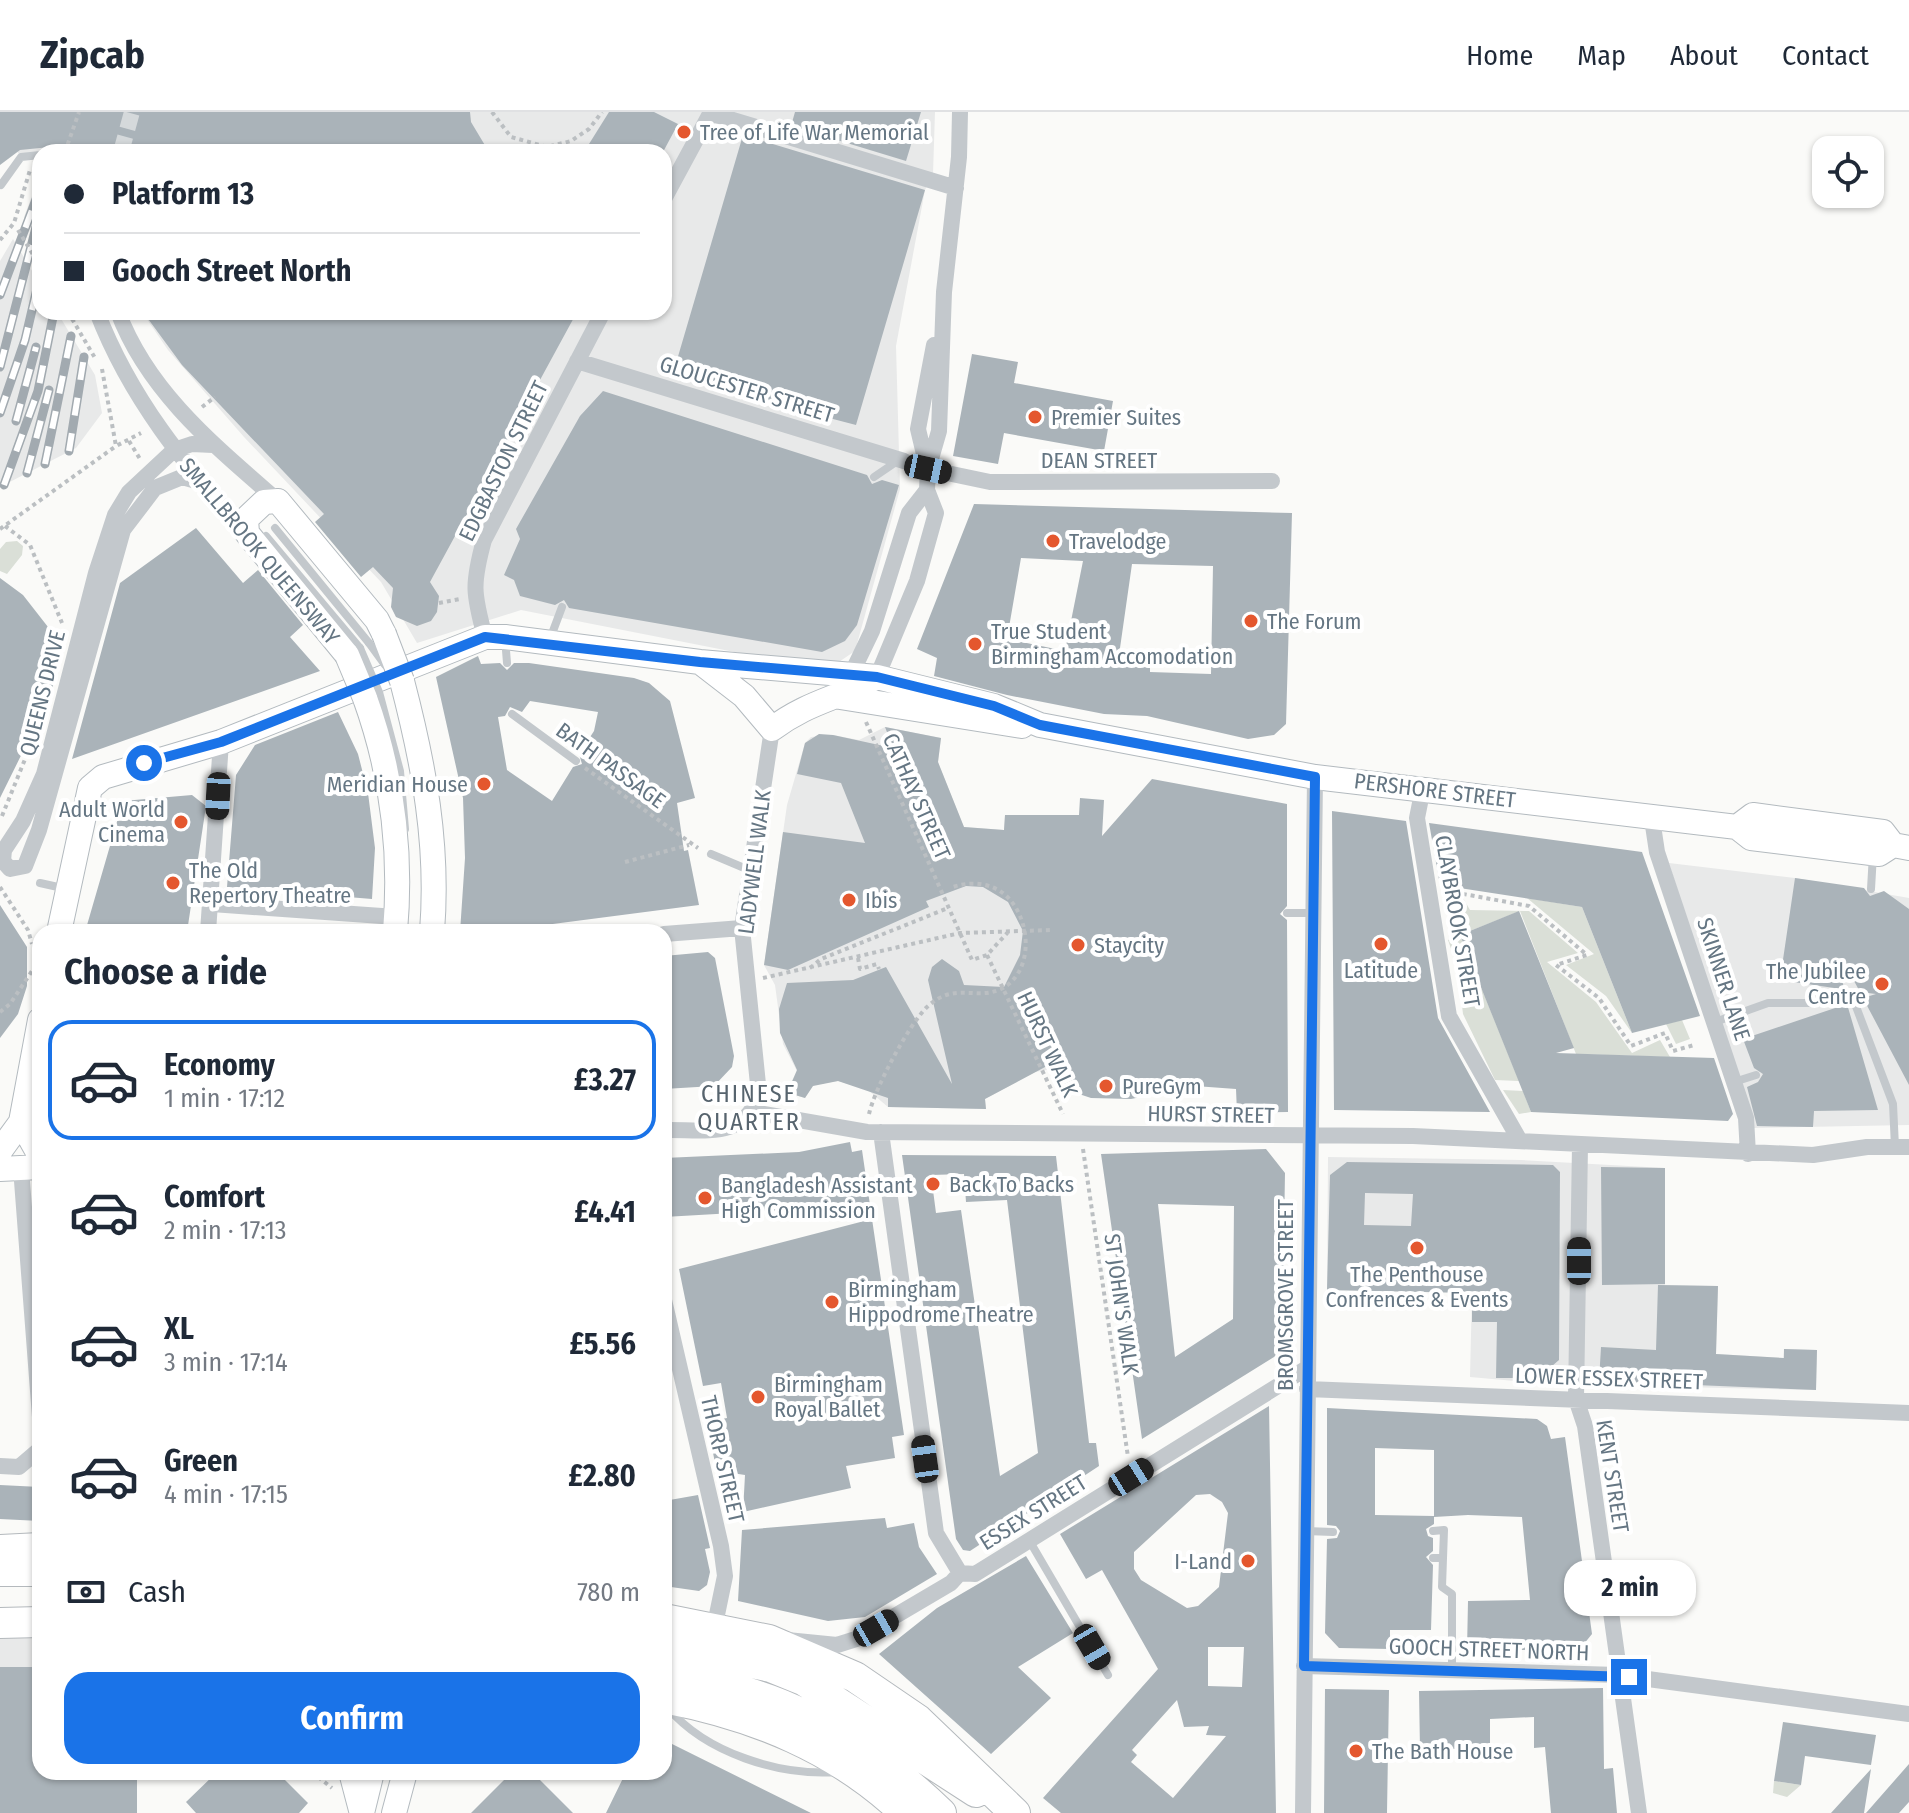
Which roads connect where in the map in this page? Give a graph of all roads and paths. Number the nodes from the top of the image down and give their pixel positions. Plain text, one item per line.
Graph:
1 (79, 112) edge
2 (492, 112) edge
3 (602, 112) edge
4 (960, 112) edge
5 (710, 113) edge
6 (68, 144) edge
7 (536, 144) edge
8 (559, 144) edge
9 (32, 156) edge
10 (32, 170) edge
11 (672, 184) edge
12 (1, 185) edge
13 (956, 188) junction
14 (14, 223) junction
15 (0, 240) edge
16 (32, 253) edge
17 (73, 320) edge
18 (100, 320) edge
19 (121, 320) edge
20 (599, 320) edge
21 (577, 361) junction
22 (215, 397) dead end
23 (202, 407) dead end
24 (150, 427) dead end
25 (129, 441) junction
26 (213, 445) junction
27 (116, 446) junction
28 (174, 450) junction
29 (902, 460) junction
30 (143, 464) dead end
31 (928, 469) junction
32 (874, 477) dead end
33 (1272, 481) dead end
34 (200, 482) junction
35 (927, 490) junction
36 (278, 501) junction
37 (2, 527) edge
38 (275, 528) dead end
39 (256, 535) junction
40 (562, 607) dead end
41 (63, 616) dead end
42 (377, 639) junction
43 (548, 643) junction
44 (480, 644) junction
45 (700, 662) junction
46 (507, 663) dead end
47 (851, 674) junction
48 (877, 677) junction
49 (840, 697) junction
50 (512, 714) dead end
51 (865, 720) dead end
52 (1040, 725) junction
53 (772, 729) junction
54 (221, 742) junction
55 (576, 761) joint
56 (1315, 777) junction
57 (1423, 788) junction
58 (1652, 819) junction
59 (1892, 849) edge
60 (711, 854) dead end
61 (625, 862) dead end
62 (749, 870) junction
63 (40, 883) dead end
64 (0, 887) edge
65 (953, 887) dead end
66 (68, 889) junction
67 (1871, 889) dead end
68 (1468, 894) dead end
69 (212, 904) junction
70 (948, 907) junction
71 (1287, 913) dead end
72 (1311, 913) junction
73 (61, 924) edge
74 (209, 924) edge
75 (396, 924) edge
76 (432, 924) edge
77 (742, 928) junction
78 (1026, 930) junction
79 (1052, 930) dead end
80 (1009, 931) junction
81 (672, 933) edge
82 (960, 933) junction
83 (32, 944) edge
84 (987, 955) junction
85 (858, 958) junction
86 (879, 969) dead end
87 (808, 970) junction
88 (32, 975) edge
89 (746, 982) junction
90 (1003, 988) junction
91 (0, 1012) edge
92 (1715, 1022) junction
93 (1694, 1045) dead end
94 (32, 1063) edge
95 (1756, 1075) dead end
96 (1734, 1082) junction
97 (753, 1112) junction
98 (1063, 1114) dead end
99 (21, 1122) junction
100 (672, 1130) edge
101 (873, 1132) junction
102 (1081, 1135) junction
103 (1309, 1137) junction
104 (1520, 1141) junction
105 (1580, 1145) junction
106 (1902, 1147) edge
107 (0, 1151) edge
108 (1748, 1154) junction
109 (25, 1165) edge
110 (32, 1275) edge
111 (672, 1335) edge
112 (1307, 1368) junction
113 (1307, 1389) junction
114 (1576, 1399) junction
115 (1909, 1413) edge
116 (32, 1457) edge
117 (0, 1466) edge
118 (1131, 1477) junction
119 (1305, 1531) junction
120 (1433, 1531) dead end
121 (1333, 1532) dead end
122 (1029, 1539) junction
123 (32, 1548) edge
124 (0, 1550) edge
125 (1433, 1558) dead end
126 (1443, 1558) junction
127 (0, 1571) edge
128 (32, 1571) edge
129 (960, 1573) junction
130 (0, 1602) edge
131 (32, 1602) edge
132 (672, 1621) edge
133 (32, 1622) edge
134 (0, 1623) edge
135 (714, 1629) junction
136 (769, 1640) junction
137 (672, 1647) edge
138 (1304, 1666) junction
139 (1452, 1670) junction
140 (1108, 1675) dead end
141 (1618, 1675) junction
142 (672, 1676) edge
143 (672, 1701) edge
144 (1909, 1714) edge
145 (322, 1780) edge
146 (353, 1780) edge
147 (370, 1780) edge
148 (403, 1780) edge
149 (338, 1799) dead end
150 (362, 1812) edge
151 (394, 1813) edge
152 (905, 1813) edge
153 (941, 1813) edge
154 (1007, 1813) edge
155 (1015, 1813) edge
156 (1303, 1813) edge
157 (1639, 1813) edge

1 - 6 path
2 - 7 path
3 - 8 path
4 - 13 street
5 - 11 street
5 - 13 street
9 - 12 lane
10 - 14 path
13 - 31 street
14 - 15 path
14 - 16 path, bridge
17 - 27 path
18 - 28 street, SMALLBROOK QUEENSWAY
19 - 26 street, SMALLBROOK QUEENSWAY
20 - 21 street, EDGBASTON STREET
21 - 29 street, GLOUCESTER STREET
21 - 44 street, EDGBASTON STREET
22 - 23 path
24 - 25 path
25 - 27 path
25 - 30 path
26 - 28 street
26 - 36 street, SMALLBROOK QUEENSWAY
27 - 37 path
28 - 34 street, SMALLBROOK QUEENSWAY
28 - 34 street, QUEENS DRIVE
29 - 31 lane
29 - 32 lane
31 - 33 street, DEAN STREET
31 - 35 street
34 - 39 street, SMALLBROOK QUEENSWAY
35 - 47 street
35 - 48 street
36 - 39 street
36 - 42 street, SMALLBROOK QUEENSWAY
37 - 41 path
38 - 42 lane
39 - 75 street, SMALLBROOK QUEENSWAY, bridge
40 - 43 lane
42 - 76 street, SMALLBROOK QUEENSWAY, bridge
43 - 44 street, PERSHORE STREET
43 - 45 street, PERSHORE STREET
44 - 46 lane
44 - 54 street
45 - 47 street, PERSHORE STREET
45 - 53 street
47 - 48 street, PERSHORE STREET
47 - 49 street
48 - 49 street
48 - 52 street, PERSHORE STREET
49 - 52 street, PERSHORE STREET
49 - 53 street
50 - 55 lane, BATH PASSAGE
51 - 70 path, CATHAY STREET
52 - 56 street, PERSHORE STREET
53 - 62 street, LADYWELL WALK
54 - 66 street
54 - 69 street
55 - 61 path, BATH PASSAGE
56 - 57 street, PERSHORE STREET
56 - 72 street, BROMSGROVE STREET
57 - 58 street, PERSHORE STREET
57 - 104 street, CLAYBROOK STREET
58 - 59 street, PERSHORE STREET
58 - 92 street, SKINNER LANE
59 - 67 lane
60 - 62 lane
62 - 77 street, LADYWELL WALK
63 - 66 lane
64 - 83 path
65 - 78 path
66 - 73 street
68 - 93 path
69 - 74 street
69 - 75 street
70 - 82 path, CATHAY STREET
70 - 87 path
71 - 72 lane
72 - 103 street, BROMSGROVE STREET
77 - 81 street
77 - 89 street, LADYWELL WALK
78 - 79 path
78 - 80 path
78 - 90 path
80 - 82 path
80 - 84 path
82 - 84 path, CATHAY STREET
82 - 85 path
84 - 90 path, HURST WALK
85 - 86 path
85 - 87 path
87 - 89 path
88 - 91 path
89 - 97 street, LADYWELL WALK
90 - 98 path, HURST WALK
90 - 101 path
92 - 96 street, SKINNER LANE
92 - 106 lane
94 - 99 street
95 - 96 lane
96 - 108 street, SKINNER LANE
97 - 100 street
97 - 101 street, HURST STREET
99 - 107 street
99 - 109 street
101 - 102 street, HURST STREET
101 - 129 street
102 - 103 street, HURST STREET
102 - 118 path, ST JOHN'S WALK
103 - 104 street, HURST STREET
103 - 112 street, BROMSGROVE STREET
104 - 105 street, HURST STREET
105 - 108 street, HURST STREET
105 - 114 street, KENT STREET
106 - 108 street, HURST STREET
109 - 110 street
111 - 135 street, THORP STREET
112 - 113 street, BROMSGROVE STREET
112 - 118 street, ESSEX STREET
113 - 114 street, LOWER ESSEX STREET
113 - 119 street, BROMSGROVE STREET
114 - 115 street, LOWER ESSEX STREET
114 - 141 street, KENT STREET
116 - 117 street
118 - 122 street, ESSEX STREET
119 - 121 lane
119 - 138 street, BROMSGROVE STREET
120 - 126 lane
122 - 129 street, ESSEX STREET
122 - 140 lane
123 - 124 highway
125 - 126 lane
126 - 139 lane
127 - 128 highway
129 - 136 street, ESSEX STREET
130 - 131 highway
132 - 135 highway
133 - 134 highway
135 - 136 highway
136 - 155 highway
137 - 154 highway
138 - 139 street, GOOCH STREET NORTH
138 - 156 street, BROMSGROVE STREET
139 - 141 street, GOOCH STREET NORTH
141 - 144 street, GOOCH STREET NORTH
141 - 157 street, KENT STREET
142 - 153 highway
143 - 152 highway
145 - 149 path
146 - 150 street
147 - 150 street
148 - 151 street

